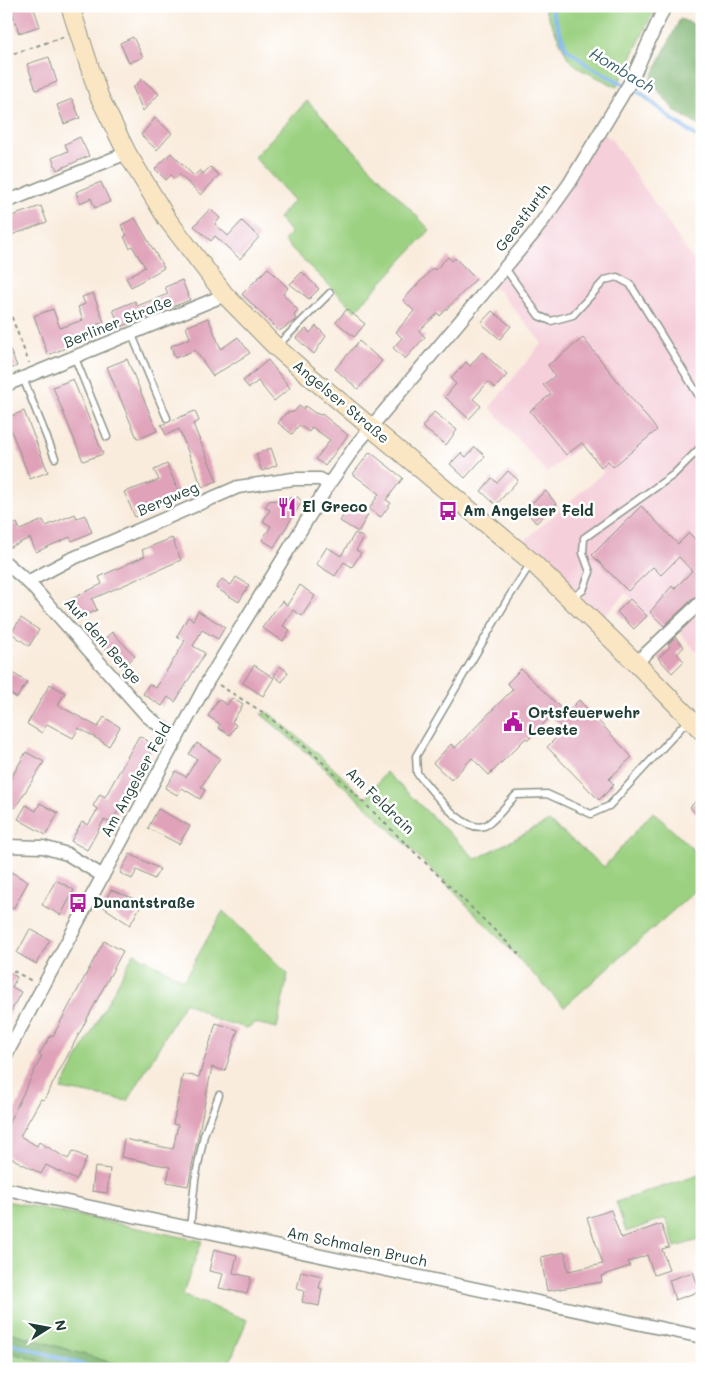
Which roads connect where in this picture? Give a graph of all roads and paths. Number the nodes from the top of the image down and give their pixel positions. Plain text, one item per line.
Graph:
1 (70, 6) edge
2 (665, 6) edge
3 (78, 32) junction
4 (6, 56) edge
5 (127, 153) junction
6 (6, 202) edge
7 (505, 268) junction
8 (330, 293) dead end
9 (225, 295) junction
10 (6, 302) edge
11 (132, 335) junction
12 (276, 347) junction
13 (75, 358) junction
14 (28, 376) junction
15 (6, 385) edge
16 (702, 401) edge
17 (167, 418) dead end
18 (372, 427) junction
19 (107, 437) dead end
20 (702, 446) edge
21 (55, 458) dead end
22 (329, 484) junction
23 (532, 562) junction
24 (6, 563) edge
25 (30, 584) junction
26 (570, 599) junction
27 (702, 601) edge
28 (636, 663) junction
29 (209, 678) junction
30 (696, 724) edge
31 (178, 739) junction
32 (6, 846) edge
33 (103, 876) junction
34 (522, 957) dead end
35 (6, 967) edge
36 (43, 987) junction
37 (6, 1055) edge
38 (219, 1095) dead end
39 (6, 1189) edge
40 (190, 1228) junction
41 (702, 1337) edge

1 - 3 main road, Angelser Straße
2 - 7 street, Geestfurth
3 - 4 path
3 - 5 main road, Angelser Straße
5 - 6 street
5 - 9 main road, Angelser Straße
7 - 16 lane
7 - 18 street, Geestfurth
8 - 12 lane
9 - 11 street, Berliner Straße
9 - 12 main road, Angelser Straße
10 - 14 path
11 - 13 street, Berliner Straße
11 - 17 lane
12 - 18 main road, Angelser Straße
13 - 14 street, Berliner Straße
13 - 19 lane
14 - 15 street, Berliner Straße
14 - 21 lane
18 - 22 street, Am Angelser Feld
18 - 23 main road, Angelser Straße
20 - 26 lane
22 - 25 street, Bergweg
22 - 29 street, Am Angelser Feld
23 - 26 main road, Angelser Straße
23 - 30 lane
24 - 25 street, Auf dem Berge
25 - 31 street, Auf dem Berge
26 - 28 main road, Angelser Straße
27 - 28 street
28 - 30 main road, Angelser Straße
29 - 31 street, Am Angelser Feld
29 - 34 path, Am Feldrain
31 - 33 street, Am Angelser Feld
32 - 33 street
33 - 36 street, Am Angelser Feld
35 - 36 path
36 - 37 street, Am Angelser Feld
38 - 40 lane
39 - 40 street, Am Schmalen Bruch
40 - 41 street, Am Schmalen Bruch

